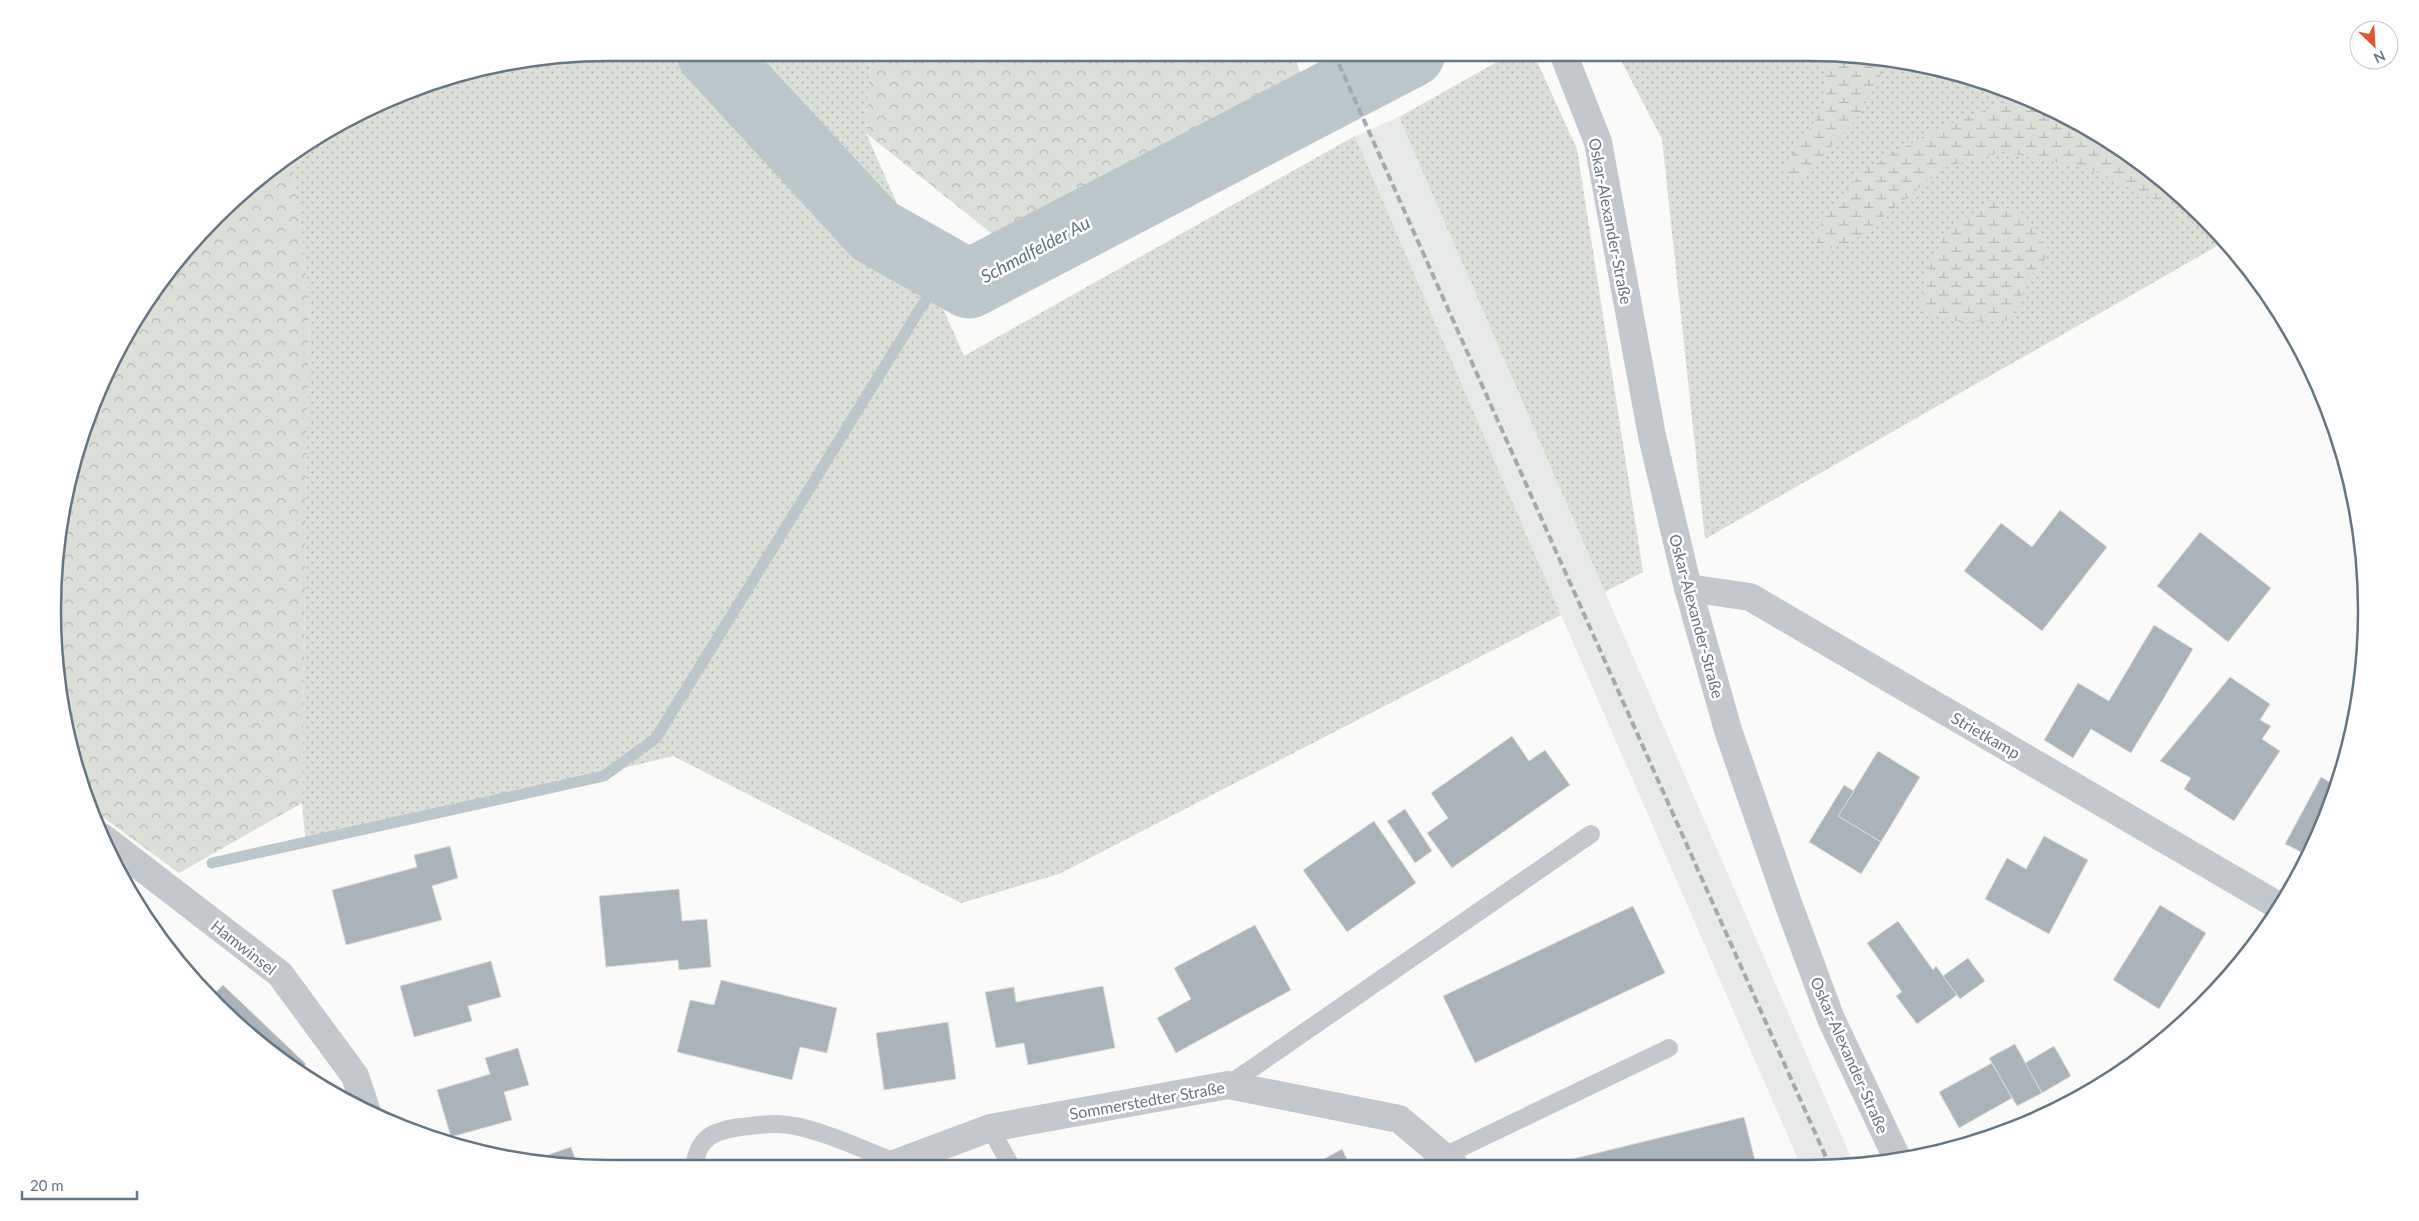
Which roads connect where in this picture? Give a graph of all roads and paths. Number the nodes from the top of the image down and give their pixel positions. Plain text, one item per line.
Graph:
1 (1566, 61) edge
2 (1688, 588) junction
3 (1591, 834) dead end
4 (116, 849) edge
5 (2273, 903) edge
6 (1669, 1048) dead end
7 (1228, 1085) junction
8 (363, 1100) edge
9 (990, 1128) junction
10 (1894, 1153) edge
11 (695, 1160) edge
12 (881, 1160) edge
13 (906, 1160) edge
14 (1008, 1160) edge
15 (1448, 1160) edge
16 (1451, 1160) edge

1 - 2 street, Oskar-Alexander-Straße
2 - 5 street, Strietkamp
2 - 10 street, Oskar-Alexander-Straße
3 - 7 lane
4 - 8 street, Hamwinsel
6 - 16 lane
7 - 9 street, Sommerstedter Straße
7 - 15 street, Sommerstedter Straße
9 - 13 street, Sommerstedter Straße
9 - 14 lane
11 - 12 lane

